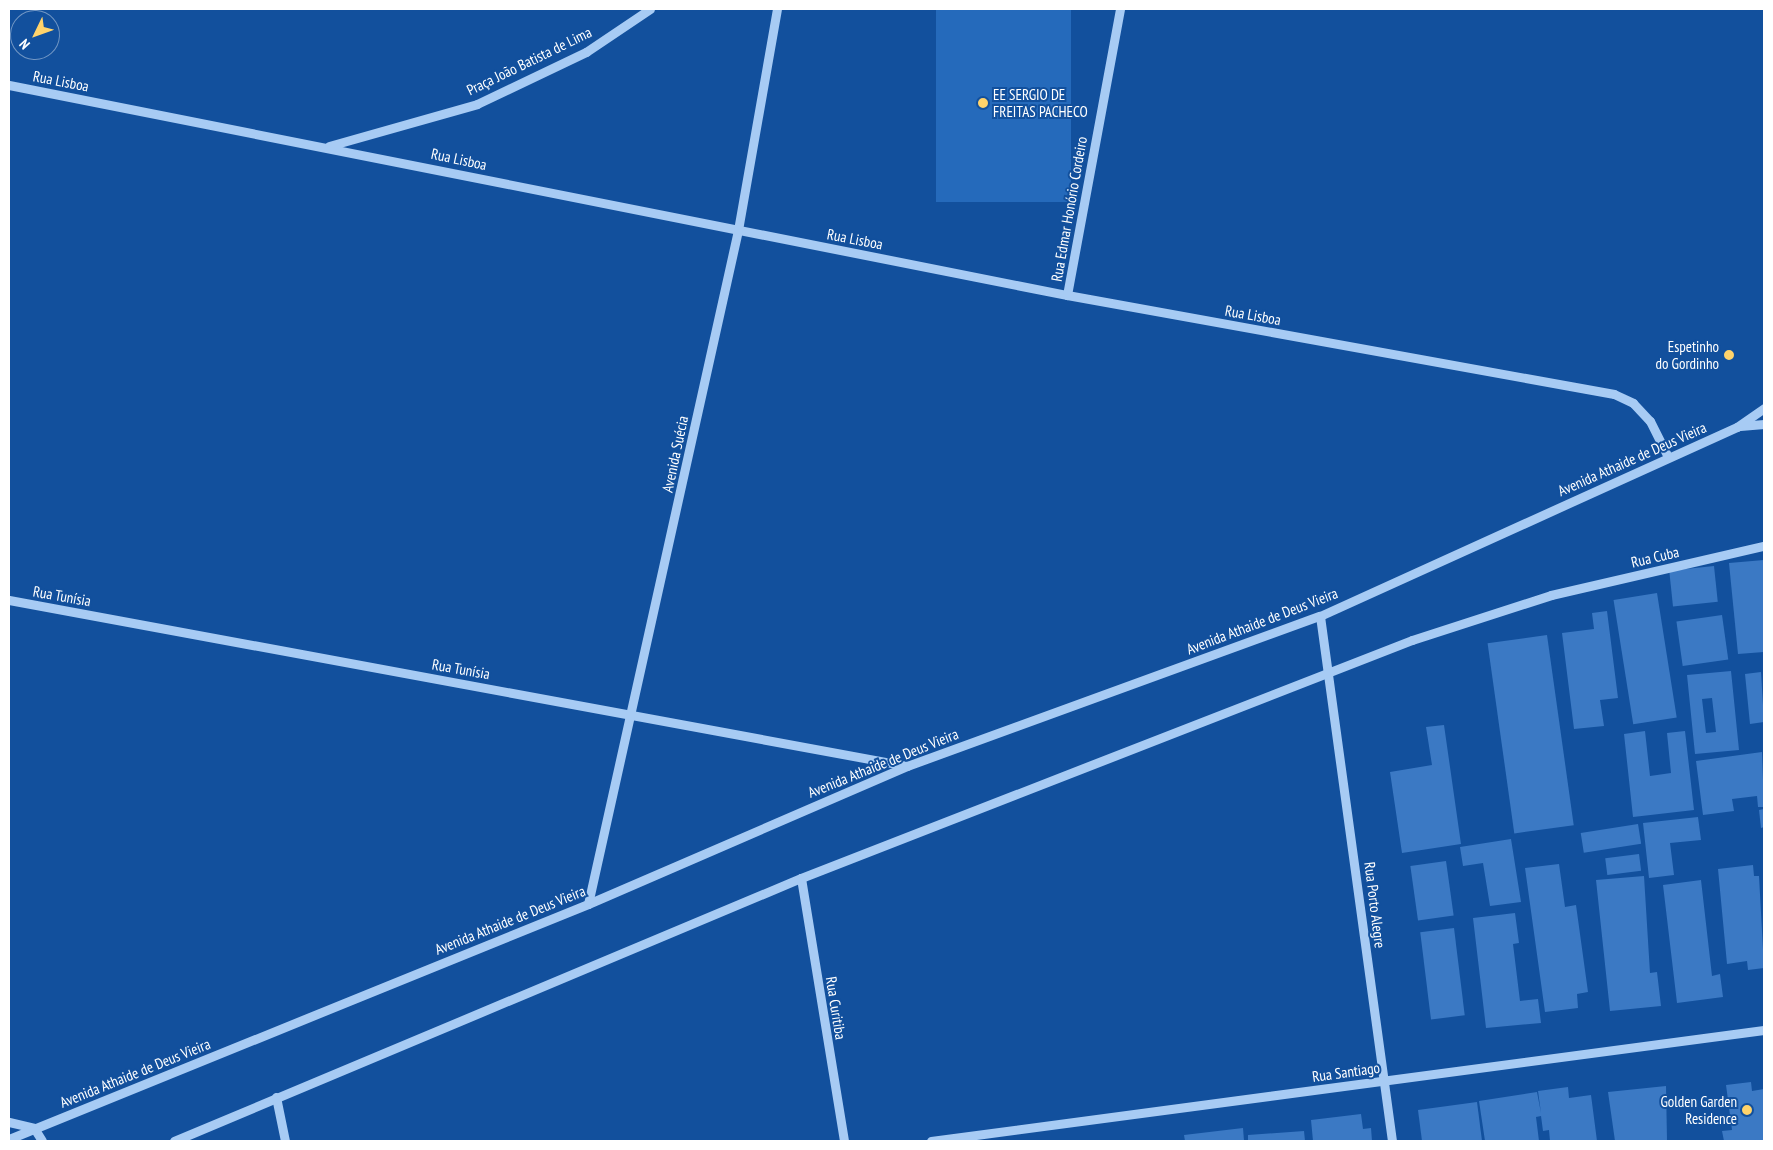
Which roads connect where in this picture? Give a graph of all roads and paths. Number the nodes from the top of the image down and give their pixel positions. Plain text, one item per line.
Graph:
1 (650, 9) edge
2 (777, 9) edge
3 (1120, 9) edge
4 (9, 85) edge
5 (326, 146) junction
6 (738, 230) junction
7 (1067, 296) junction
8 (1764, 408) edge
9 (1764, 424) edge
10 (1737, 427) junction
11 (1668, 457) junction
12 (1764, 546) edge
13 (9, 600) edge
14 (1320, 616) junction
15 (1330, 673) junction
16 (632, 714) junction
17 (907, 766) junction
18 (801, 878) junction
19 (588, 904) junction
20 (1764, 1030) edge
21 (1384, 1081) junction
22 (276, 1097) junction
23 (9, 1122) edge
24 (34, 1128) junction
25 (9, 1139) edge
26 (42, 1141) edge
27 (174, 1141) edge
28 (285, 1141) edge
29 (844, 1141) edge
30 (931, 1141) edge
31 (1392, 1141) edge

1 - 5 street, Praça João Batista de Lima
2 - 6 street, Avenida Suécia
3 - 7 street, Rua Edmar Honório Cordeiro
4 - 5 street, Rua Lisboa
5 - 6 street, Rua Lisboa
6 - 7 street, Rua Lisboa
6 - 16 street, Avenida Suécia
7 - 11 street, Rua Lisboa
8 - 10 street, Avenida Athaide de Deus Vieira
9 - 10 street
10 - 11 street, Avenida Athaide de Deus Vieira
11 - 14 street, Avenida Athaide de Deus Vieira
12 - 15 street, Rua Cuba
13 - 16 street, Rua Tunísia
14 - 15 street, Rua Porto Alegre
14 - 17 street, Avenida Athaide de Deus Vieira
15 - 18 street
15 - 21 street, Rua Porto Alegre
16 - 17 street, Rua Tunísia
16 - 19 street, Avenida Suécia
17 - 19 street, Avenida Athaide de Deus Vieira
18 - 22 street
18 - 29 street, Rua Curitiba
19 - 24 street, Avenida Athaide de Deus Vieira
20 - 21 street, Rua Santiago
21 - 30 street, Rua Santiago
21 - 31 street, Rua Porto Alegre
22 - 27 street
22 - 28 street
23 - 24 street
24 - 25 street, Avenida Athaide de Deus Vieira
24 - 26 street

